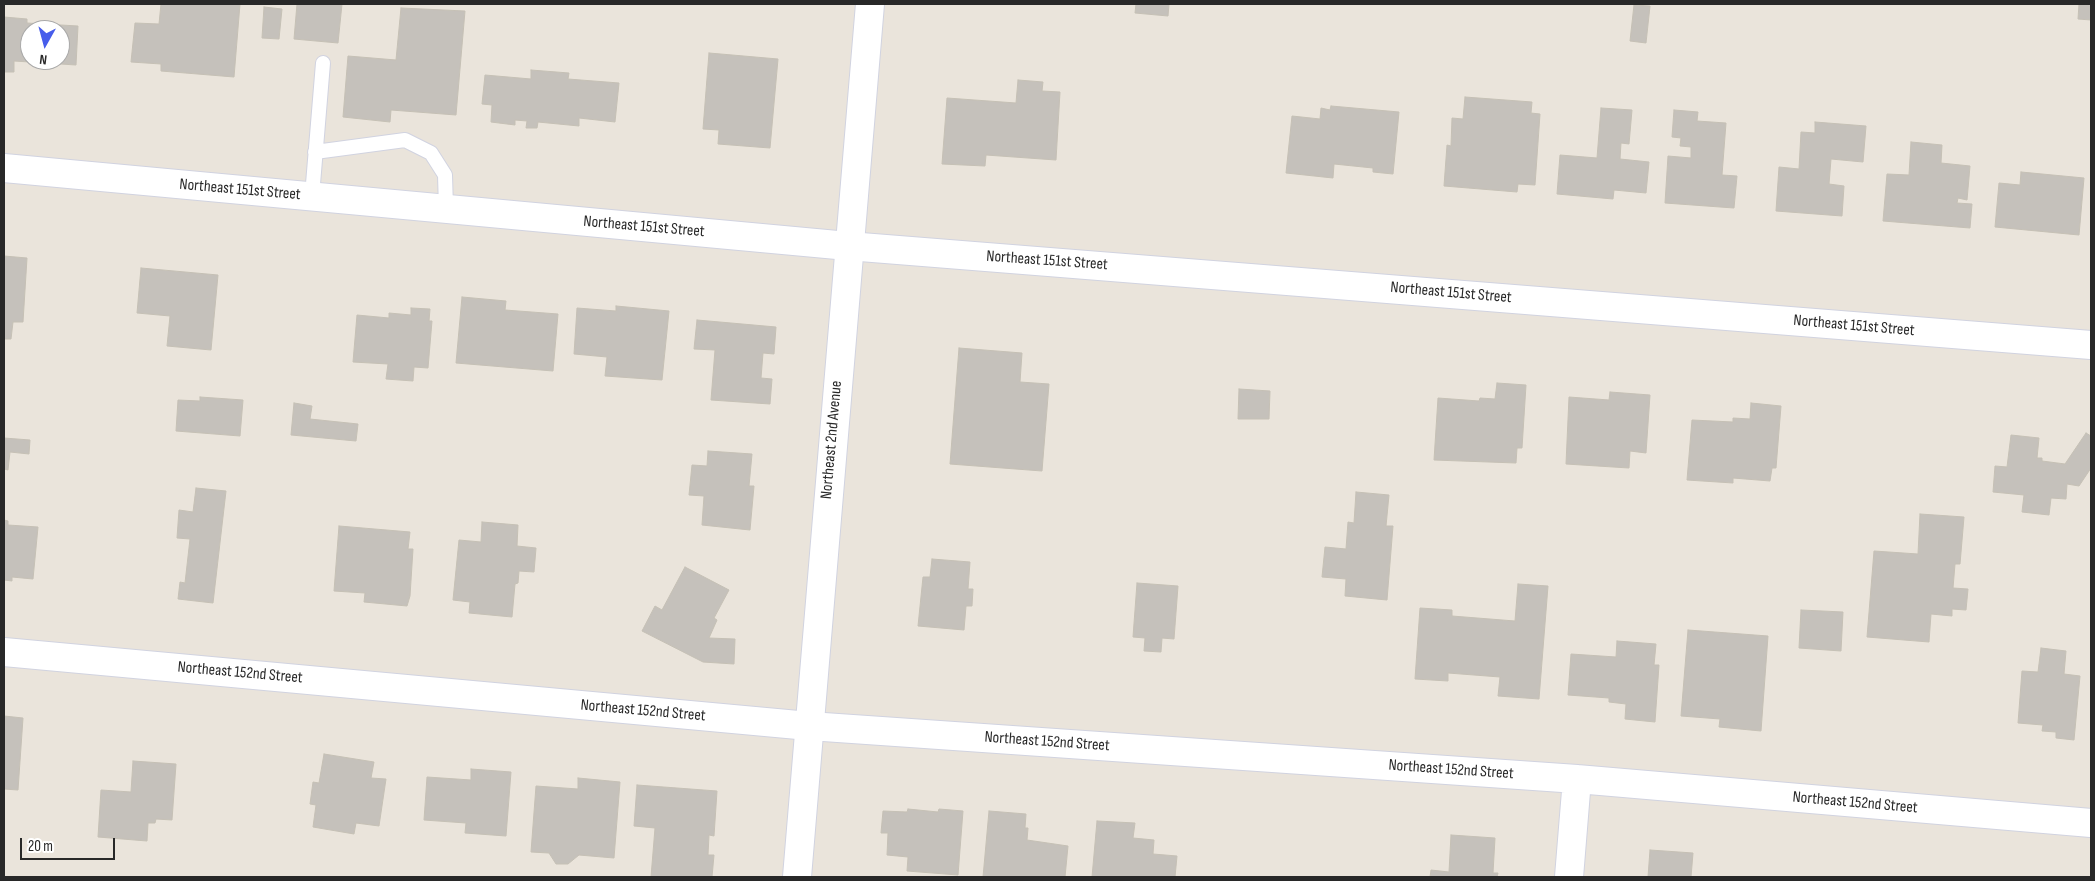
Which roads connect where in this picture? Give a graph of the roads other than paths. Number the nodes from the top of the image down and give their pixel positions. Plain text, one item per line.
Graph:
1 (870, 4) edge
2 (323, 63) dead end
3 (315, 152) junction
4 (4, 168) edge
5 (312, 196) junction
6 (446, 208) junction
7 (848, 246) junction
8 (2091, 345) edge
9 (4, 652) edge
10 (809, 726) junction
11 (1577, 779) junction
12 (2091, 823) edge
13 (796, 877) edge
14 (1569, 877) edge

1 - 7 street, Northeast 2nd Avenue
2 - 3 lane
3 - 5 lane
3 - 6 lane
4 - 5 street, Northeast 151st Street
5 - 6 street, Northeast 151st Street
6 - 7 street, Northeast 151st Street
7 - 8 street, Northeast 151st Street
7 - 10 street, Northeast 2nd Avenue
9 - 10 street, Northeast 152nd Street
10 - 11 street, Northeast 152nd Street
10 - 13 street, Northeast 2nd Avenue
11 - 12 street, Northeast 152nd Street
11 - 14 street

